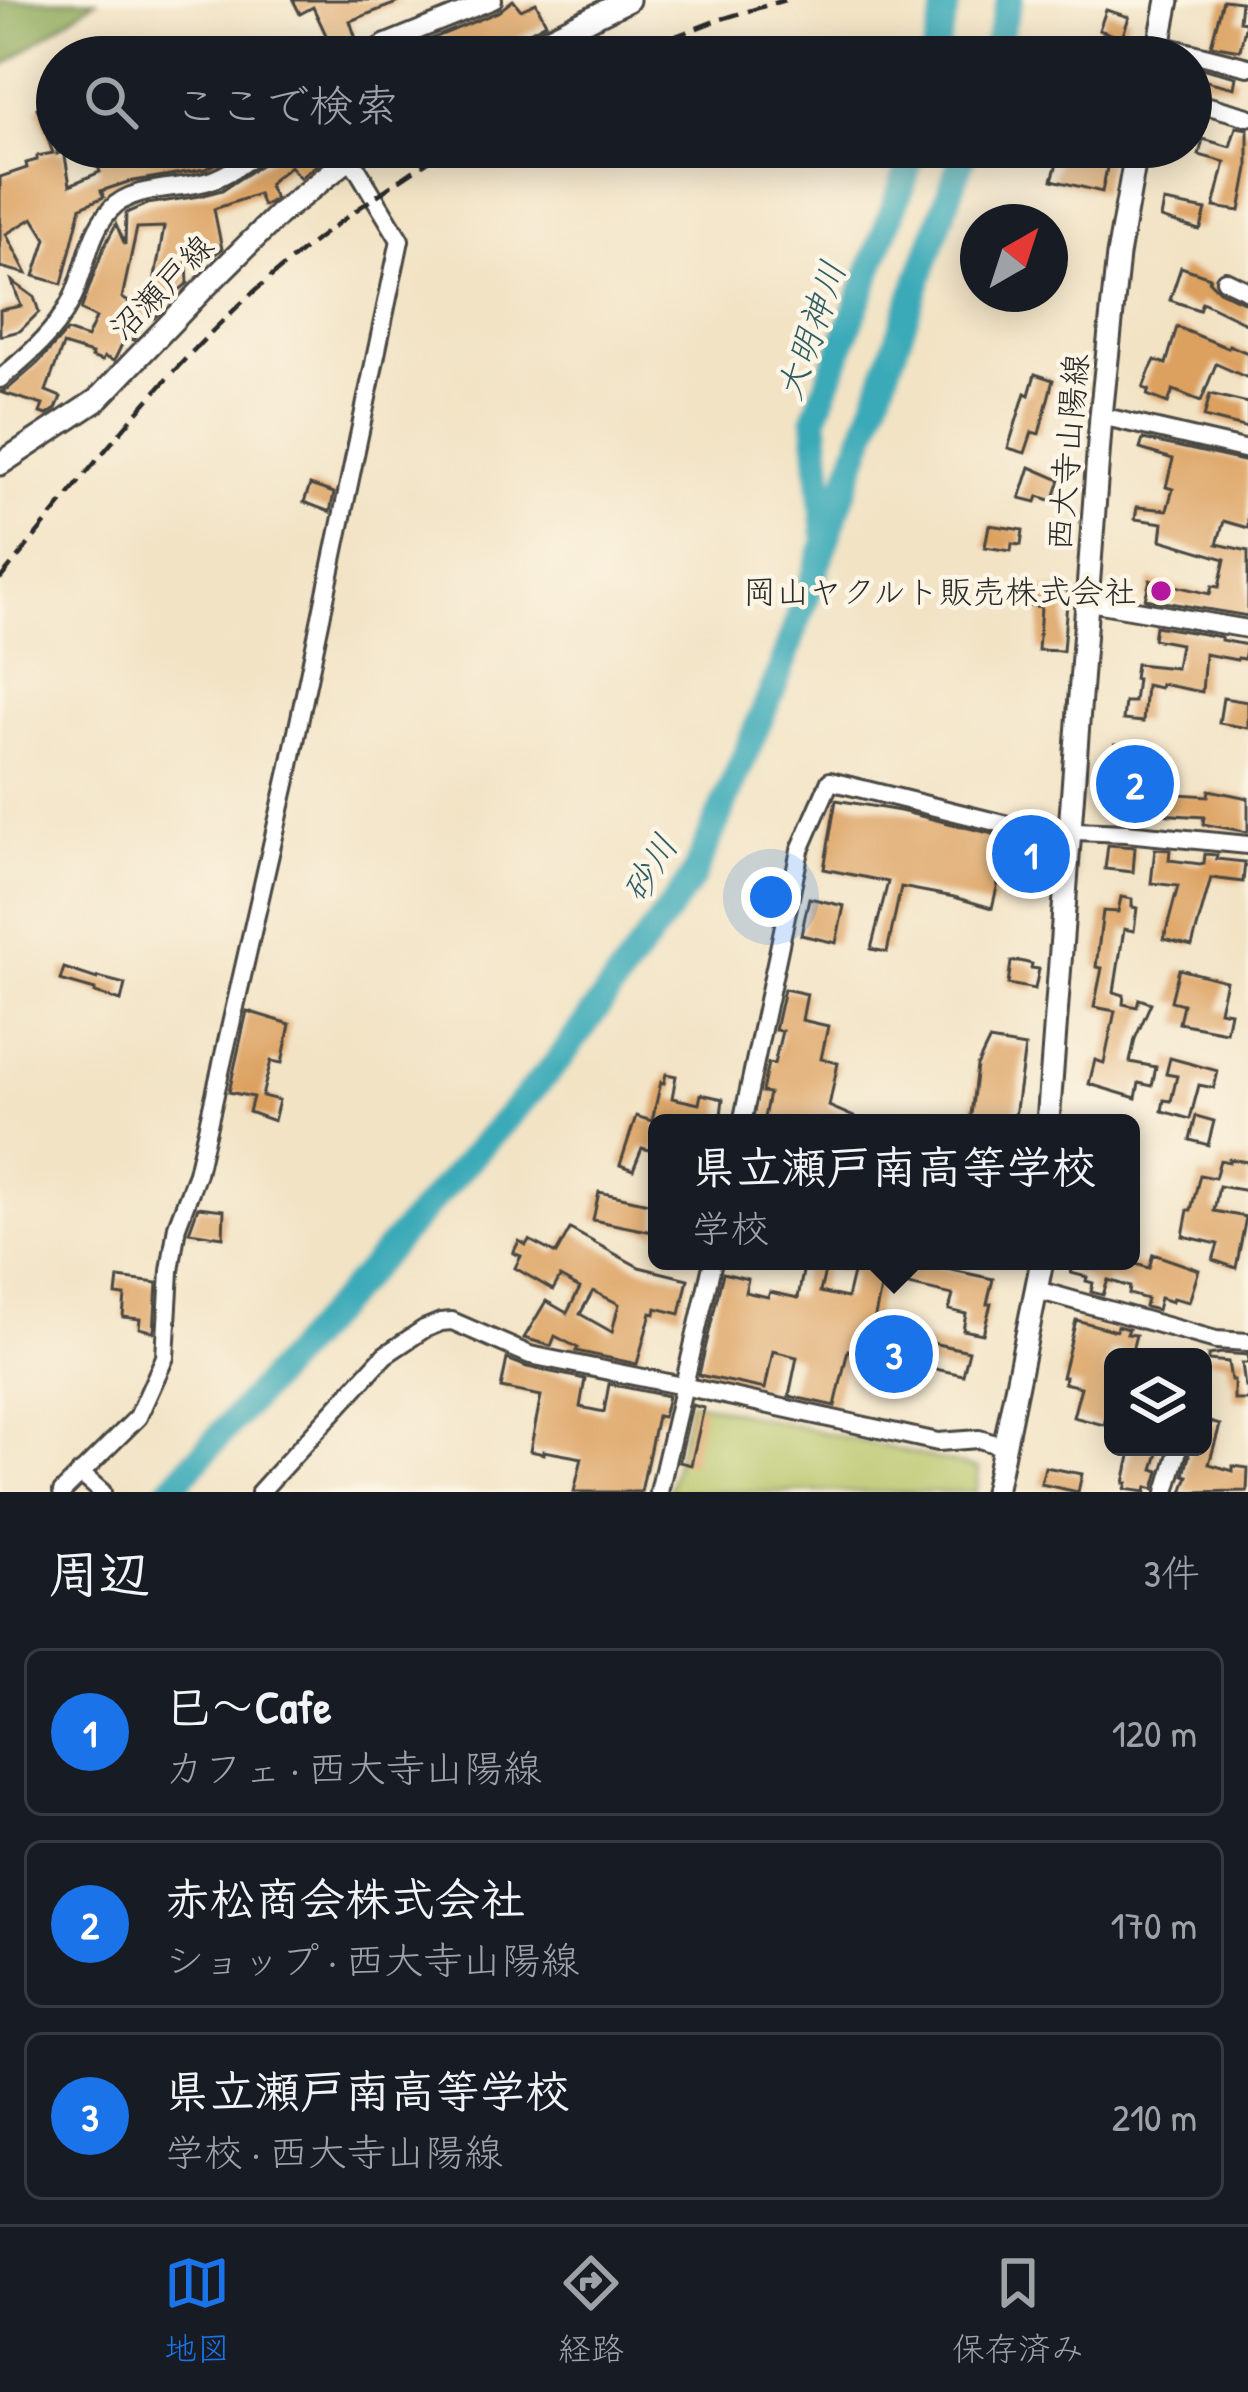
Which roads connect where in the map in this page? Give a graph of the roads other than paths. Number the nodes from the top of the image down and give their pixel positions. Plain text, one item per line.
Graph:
1 (493, 0) edge
2 (628, 0) edge
3 (1168, 0) edge
4 (404, 36) edge
5 (554, 36) edge
6 (1162, 36) edge
7 (1212, 58) edge
8 (1247, 62) edge
9 (1212, 106) edge
10 (1248, 117) edge
11 (232, 168) edge
12 (337, 168) edge
13 (365, 168) edge
14 (1133, 168) edge
15 (1226, 280) dead end
16 (1248, 291) edge
17 (0, 379) edge
18 (1102, 416) junction
19 (1248, 449) edge
20 (0, 464) edge
21 (1088, 602) junction
22 (1248, 629) edge
23 (1071, 831) junction
24 (1248, 845) edge
25 (744, 1114) edge
26 (1049, 1114) edge
27 (711, 1270) edge
28 (1040, 1270) edge
29 (1037, 1290) junction
30 (1248, 1342) edge
31 (683, 1386) junction
32 (1005, 1447) junction
33 (1176, 1456) edge
34 (80, 1473) junction
35 (62, 1492) edge
36 (102, 1492) edge
37 (260, 1492) edge
38 (659, 1492) edge
39 (995, 1492) edge
40 (1166, 1492) edge

1 - 4 street
2 - 5 main road
3 - 6 main road
7 - 8 street
9 - 10 street
11 - 17 street
12 - 20 main road, 沼瀬戸線
13 - 34 street
14 - 18 main road, 西大寺山陽線
15 - 16 street
18 - 19 street
18 - 21 main road, 西大寺山陽線
21 - 22 street
21 - 23 main road, 西大寺山陽線
23 - 24 street
23 - 25 street
23 - 26 main road, 西大寺山陽線
27 - 31 street
28 - 29 main road
29 - 30 street
29 - 32 main road
31 - 32 street
31 - 37 street
31 - 38 street
32 - 39 main road
33 - 40 street
34 - 35 street
34 - 36 street

